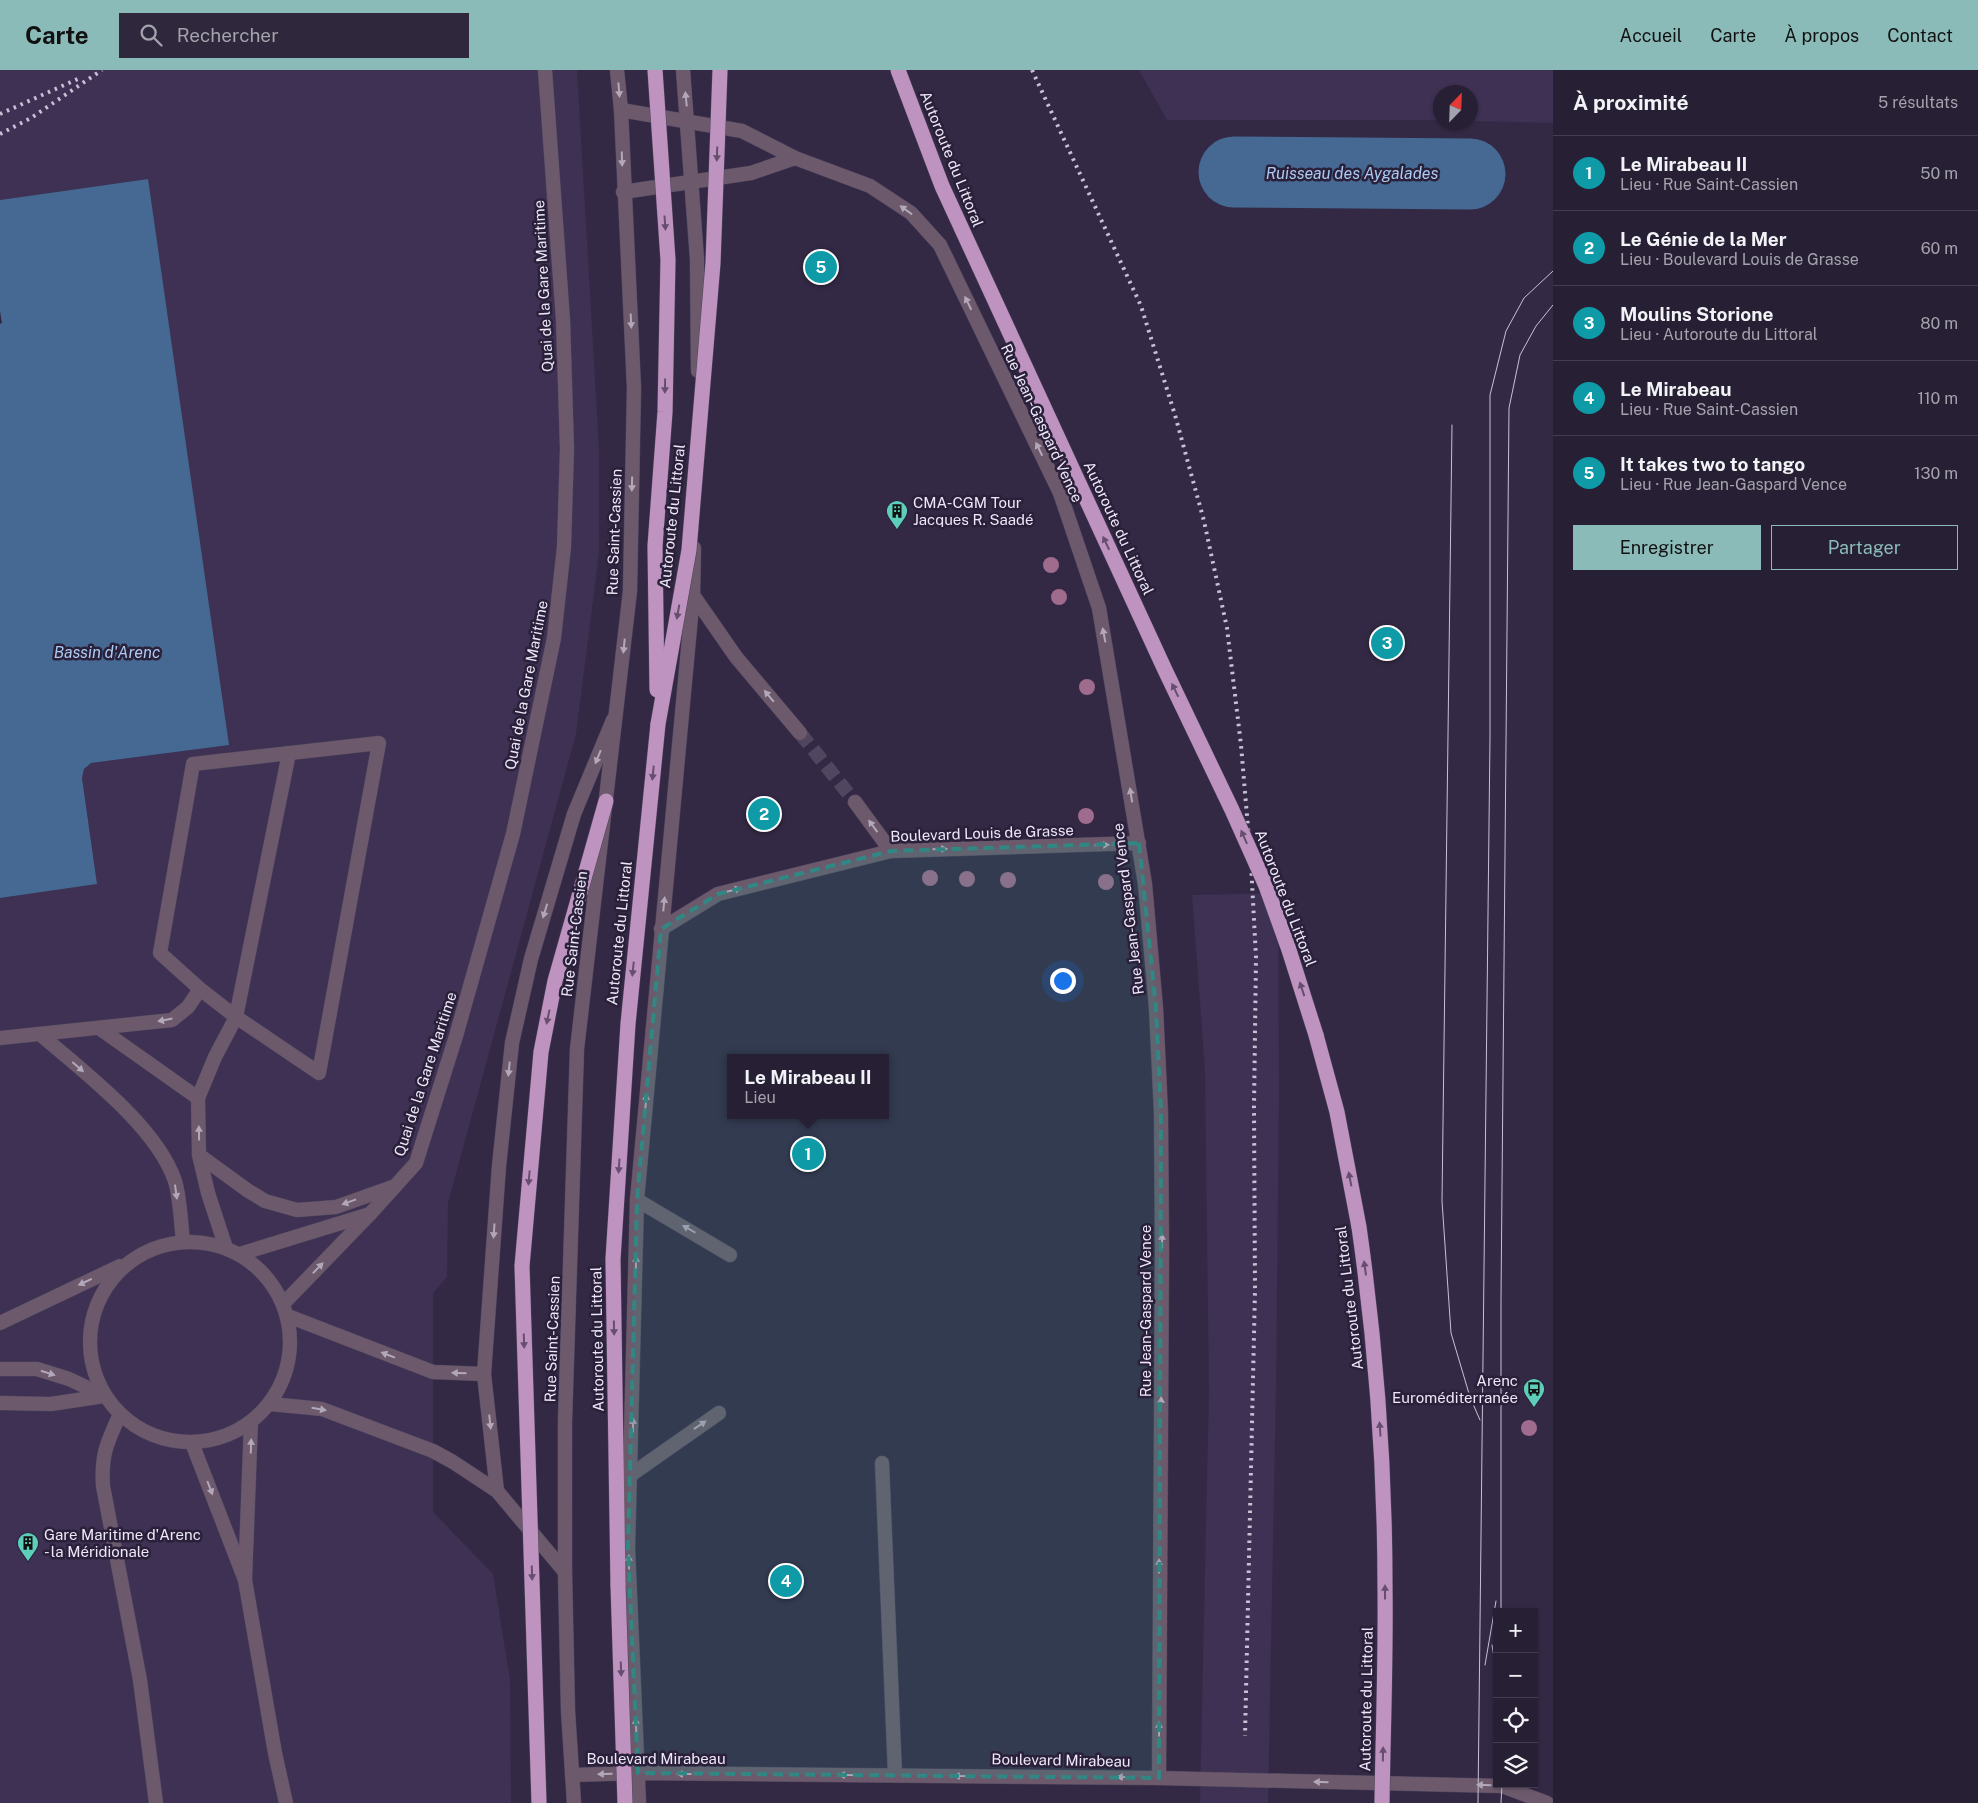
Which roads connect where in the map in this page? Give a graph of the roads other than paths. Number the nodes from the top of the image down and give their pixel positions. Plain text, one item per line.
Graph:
1 (545, 70) edge
2 (617, 70) edge
3 (655, 70) edge
4 (683, 70) edge
5 (720, 70) edge
6 (898, 70) edge
7 (621, 110) junction
8 (688, 122) junction
9 (795, 158) junction
10 (692, 183) junction
11 (623, 192) junction
12 (693, 595) junction
13 (616, 712) junction
14 (658, 724) junction
15 (800, 734) tunnel mouth
16 (289, 753) junction
17 (606, 801) junction
18 (854, 802) tunnel mouth
19 (1139, 844) junction
20 (891, 851) junction
21 (661, 929) junction
22 (200, 989) junction
23 (236, 1017) junction
24 (99, 1028) junction
25 (41, 1034) junction
26 (0, 1038) edge
27 (198, 1098) junction
28 (199, 1155) junction
29 (395, 1186) junction
30 (637, 1200) junction
31 (370, 1214) junction
32 (184, 1242) junction
33 (226, 1248) junction
34 (240, 1254) junction
35 (730, 1255) dead end
36 (129, 1262) junction
37 (286, 1310) junction
38 (0, 1323) edge
39 (0, 1369) edge
40 (484, 1374) junction
41 (105, 1396) junction
42 (0, 1403) edge
43 (270, 1404) junction
44 (718, 1412) dead end
45 (120, 1414) junction
46 (251, 1422) junction
47 (192, 1442) junction
48 (882, 1463) dead end
49 (632, 1474) junction
50 (498, 1491) junction
51 (565, 1572) junction
52 (245, 1580) junction
53 (638, 1773) junction
54 (572, 1774) junction
55 (895, 1775) junction
56 (1159, 1778) junction
57 (156, 1803) edge
58 (286, 1803) edge
59 (540, 1803) edge
60 (574, 1803) edge
61 (625, 1803) edge
62 (639, 1803) edge
63 (1382, 1803) edge
64 (1547, 1803) edge

1 - 29 street, Quai de la Gare Maritime
2 -> 7 street, Rue Saint-Cassien
3 -> 14 highway, bridge
8 -> 4 street
5 -> 14 highway, Autoroute du Littoral, bridge
63 -> 6 highway, Autoroute du Littoral, bridge
7 - 8 street, Rue Jean-Gaspard Vence
7 -> 11 street, Rue Saint-Cassien
8 - 9 street, Rue Jean-Gaspard Vence
8 - 10 street
9 - 10 street
19 -> 9 street, Rue Jean-Gaspard Vence
10 - 11 street
10 - 12 street
11 -> 13 street, Rue Saint-Cassien
15 -> 12 street
21 -> 12 street
13 - 17 street, Rue Saint-Cassien
13 -> 40 street
14 -> 61 highway, Autoroute du Littoral, bridge
16 - 22 street
16 - 23 street
16 - 23 street
17 - 51 street, Rue Saint-Cassien
17 -> 59 highway, bridge
20 -> 18 street
20 -> 19 street, Boulevard Louis de Grasse
56 -> 19 street, Rue Jean-Gaspard Vence
21 -> 20 street, Boulevard Louis de Grasse
30 -> 21 street
22 - 23 street
22 -> 24 street
23 - 27 street
24 - 25 street
24 - 27 street
25 - 26 street
25 -> 32 street
28 -> 27 street
29 -> 28 street
28 - 33 street
29 - 31 street, Quai de la Gare Maritime
35 -> 30 street
49 -> 30 street
31 - 34 street
37 -> 31 street, Quai de la Gare Maritime
32 - 33 street
32 - 36 street
33 - 34 street
34 - 37 street
36 -> 38 street
36 - 41 street
40 -> 37 street
37 - 43 street
39 -> 41 street
40 -> 50 street
41 - 42 street
41 - 45 street
43 - 46 street
43 -> 50 street
49 -> 44 street
45 - 47 street
45 - 57 street
46 - 47 street
52 -> 46 street
47 -> 52 street
48 - 55 street
53 -> 49 street
50 - 51 street
51 - 54 street, Rue Saint-Cassien
52 - 58 street
53 -> 54 street, Boulevard Mirabeau
55 -> 53 street, Boulevard Mirabeau
53 - 62 street
54 - 60 street, Rue Saint-Cassien
56 -> 55 street, Boulevard Mirabeau
64 -> 56 street, Boulevard Mirabeau

